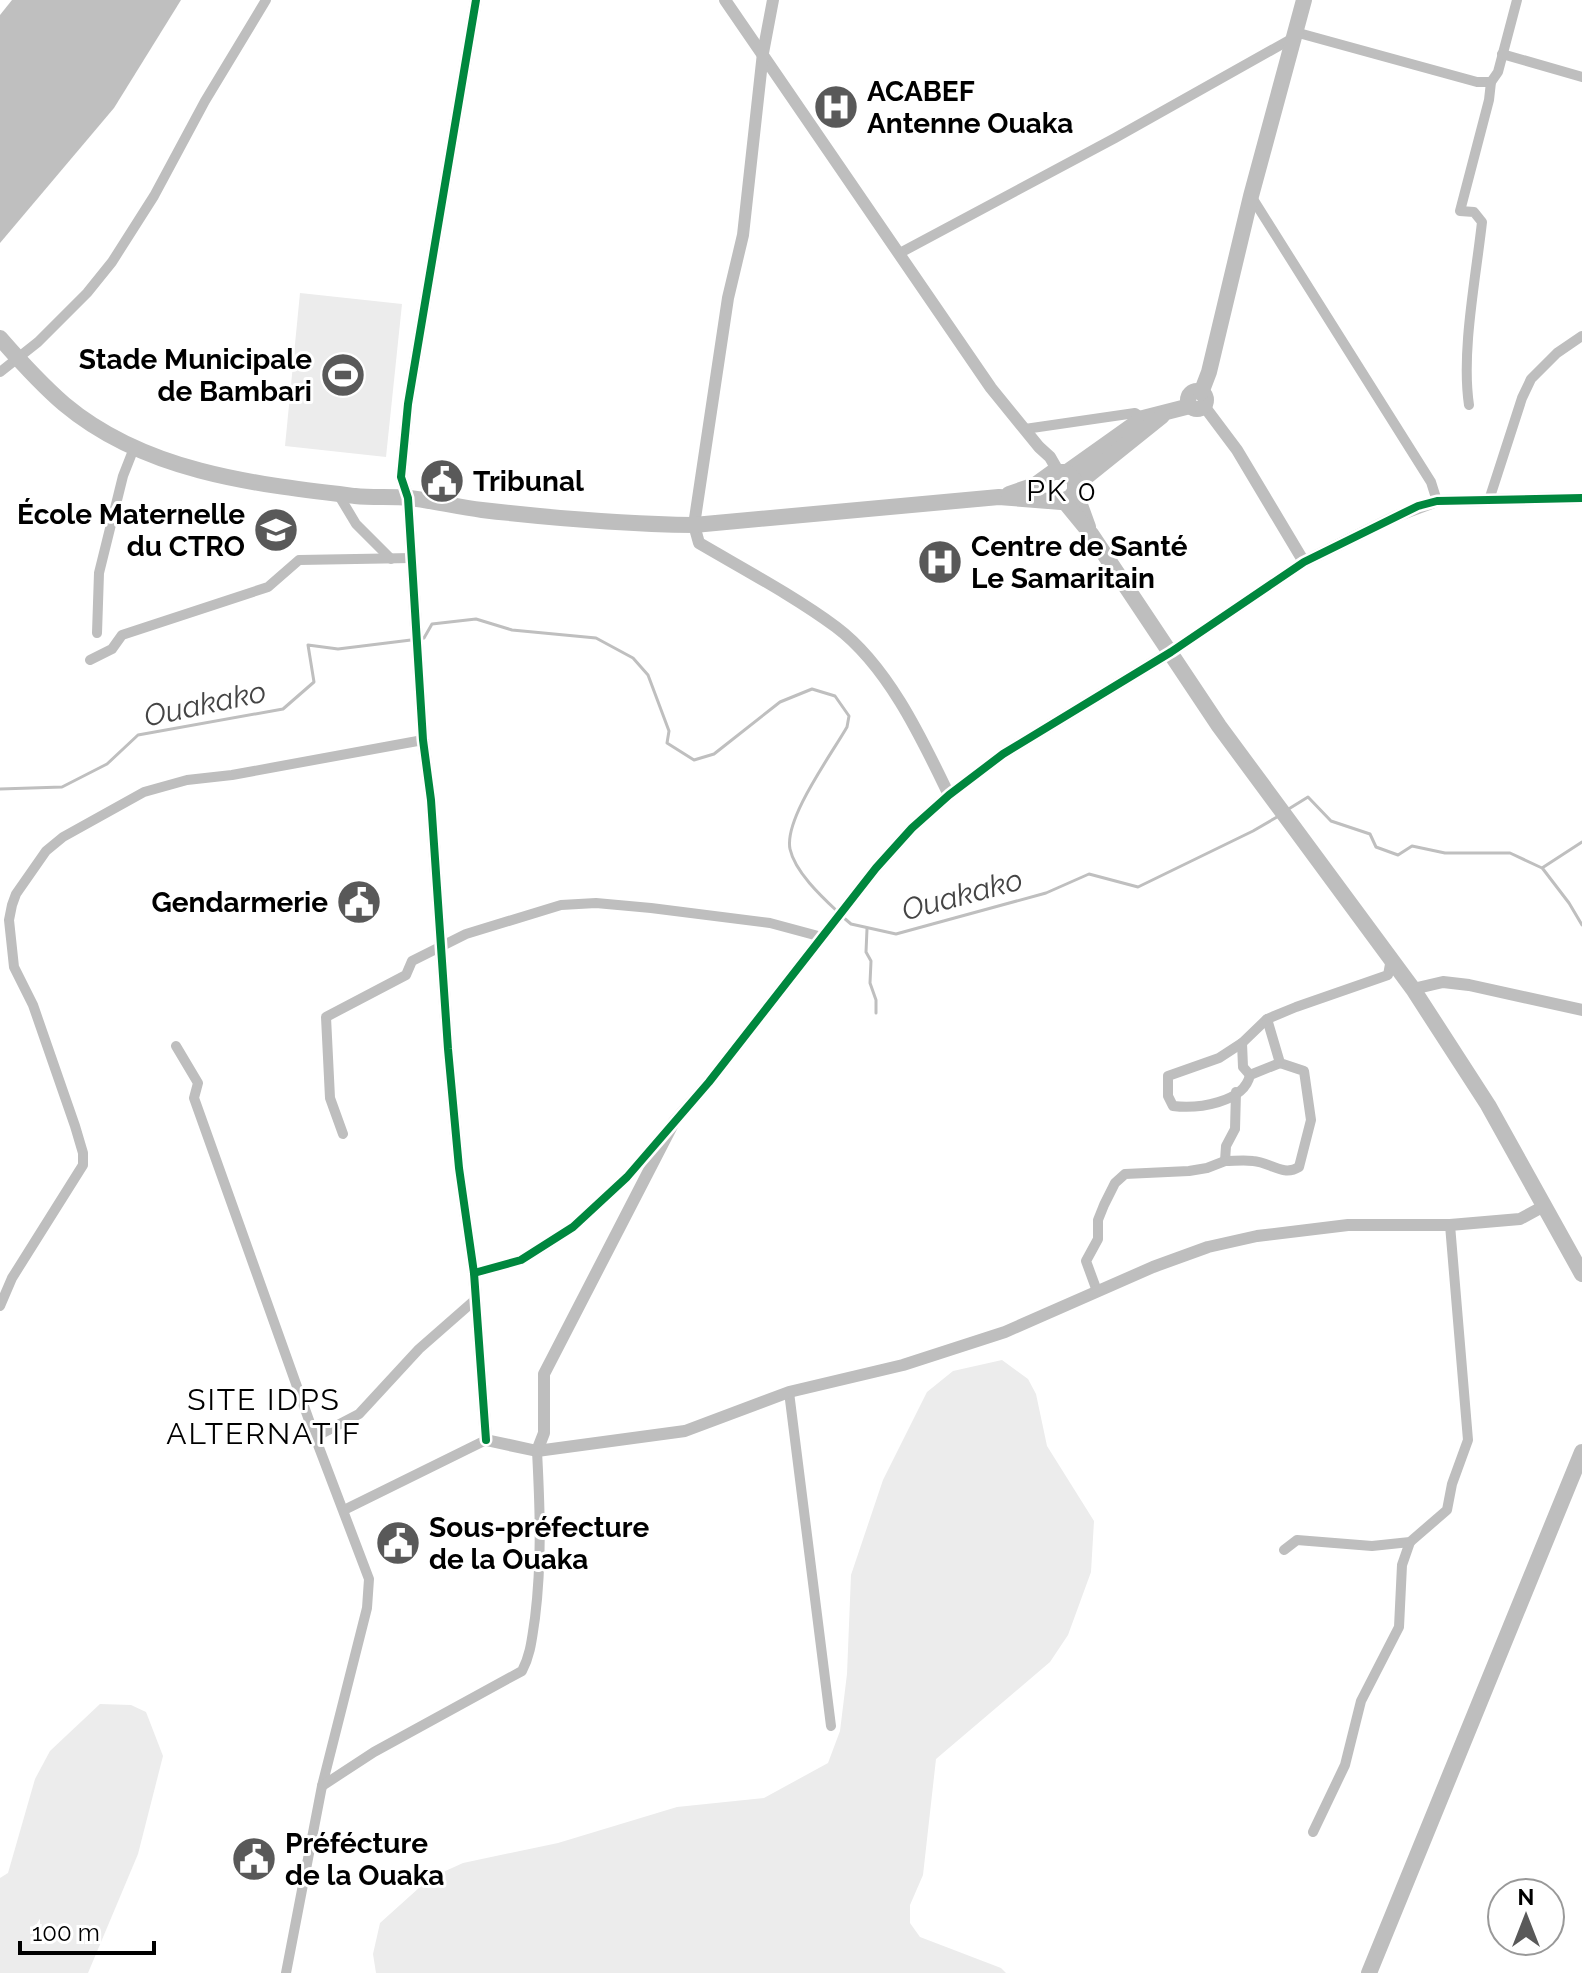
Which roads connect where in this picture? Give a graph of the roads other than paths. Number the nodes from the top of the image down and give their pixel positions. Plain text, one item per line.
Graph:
1 (266, 0) edge
2 (476, 0) edge
3 (725, 0) edge
4 (773, 0) edge
5 (1304, 0) edge
6 (1517, 0) edge
7 (1294, 35) junction
8 (763, 53) junction
9 (1502, 54) junction
10 (1582, 77) edge
11 (1491, 82) junction
12 (1251, 196) junction
13 (900, 253) junction
14 (1582, 336) edge
15 (0, 338) edge
16 (18, 359) junction
17 (0, 372) edge
18 (1198, 401) junction
19 (1469, 405) dead end
20 (1146, 423) junction
21 (1025, 429) junction
22 (134, 448) junction
23 (1061, 484) junction
24 (338, 494) junction
25 (408, 498) junction
26 (1582, 498) edge
27 (1489, 500) junction
28 (1437, 501) junction
29 (694, 525) junction
30 (412, 558) junction
31 (391, 559) junction
32 (1304, 562) junction
33 (97, 633) dead end
34 (1171, 652) junction
35 (90, 660) dead end
36 (423, 740) junction
37 (949, 795) junction
38 (822, 937) junction
39 (442, 944) junction
40 (1391, 959) junction
41 (1413, 989) junction
42 (1582, 1010) edge
43 (1267, 1019) junction
44 (1242, 1043) junction
45 (176, 1046) dead end
46 (1280, 1063) junction
47 (1250, 1075) junction
48 (1236, 1092) junction
49 (674, 1122) junction
50 (343, 1134) dead end
51 (1225, 1161) junction
52 (1544, 1206) junction
53 (1450, 1225) junction
54 (474, 1273) junction
55 (1582, 1274) edge
56 (1097, 1291) junction
57 (476, 1299) junction
58 (0, 1306) edge
59 (789, 1392) junction
60 (315, 1437) junction
61 (486, 1440) junction
62 (537, 1451) junction
63 (1582, 1452) edge
64 (344, 1510) junction
65 (1410, 1542) junction
66 (1284, 1550) dead end
67 (831, 1726) dead end
68 (322, 1786) junction
69 (1313, 1832) dead end
70 (286, 1973) edge
71 (1369, 1973) edge

1 - 16 street
2 - 25 street
3 - 8 street
4 - 8 street
5 - 7 main road
6 - 9 street
7 - 11 street
7 - 12 main road
7 - 13 street
8 - 13 street
8 - 29 street
9 - 10 street
9 - 11 street
11 - 19 street
12 - 18 main road
12 - 28 street
13 - 21 street
14 - 27 street
15 - 16 main road
16 - 17 street
16 - 22 main road
18 - 20 main road
18 - 32 street
20 - 21 street
20 - 23 main road
21 - 23 street
22 - 24 main road
22 - 33 street
23 - 29 main road
23 - 34 main road
24 - 25 main road
24 - 31 street
25 - 29 main road
25 - 30 street
26 - 27 street
27 - 28 street
28 - 32 street
29 - 37 street
30 - 31 street
30 - 36 street
31 - 35 street
32 - 34 street
34 - 37 street
34 - 40 main road
36 - 39 street
36 - 58 street
37 - 38 street
38 - 39 street
38 - 49 street
39 - 50 street
39 - 54 street
40 - 41 main road
40 - 43 street
41 - 42 street
41 - 52 main road
43 - 44 street
43 - 46 street
44 - 47 street
44 - 48 street
45 - 60 street
46 - 47 street
46 - 51 street
47 - 48 street
48 - 51 street
49 - 54 street
49 - 62 street
51 - 56 street
52 - 53 street
52 - 55 main road
53 - 56 street
53 - 65 street
54 - 57 street
56 - 59 street
57 - 60 street
57 - 61 street
59 - 62 street
59 - 67 street
60 - 64 street
61 - 62 street
61 - 64 street
62 - 68 street
63 - 71 main road
64 - 68 street
65 - 66 street
65 - 69 street
68 - 70 street

